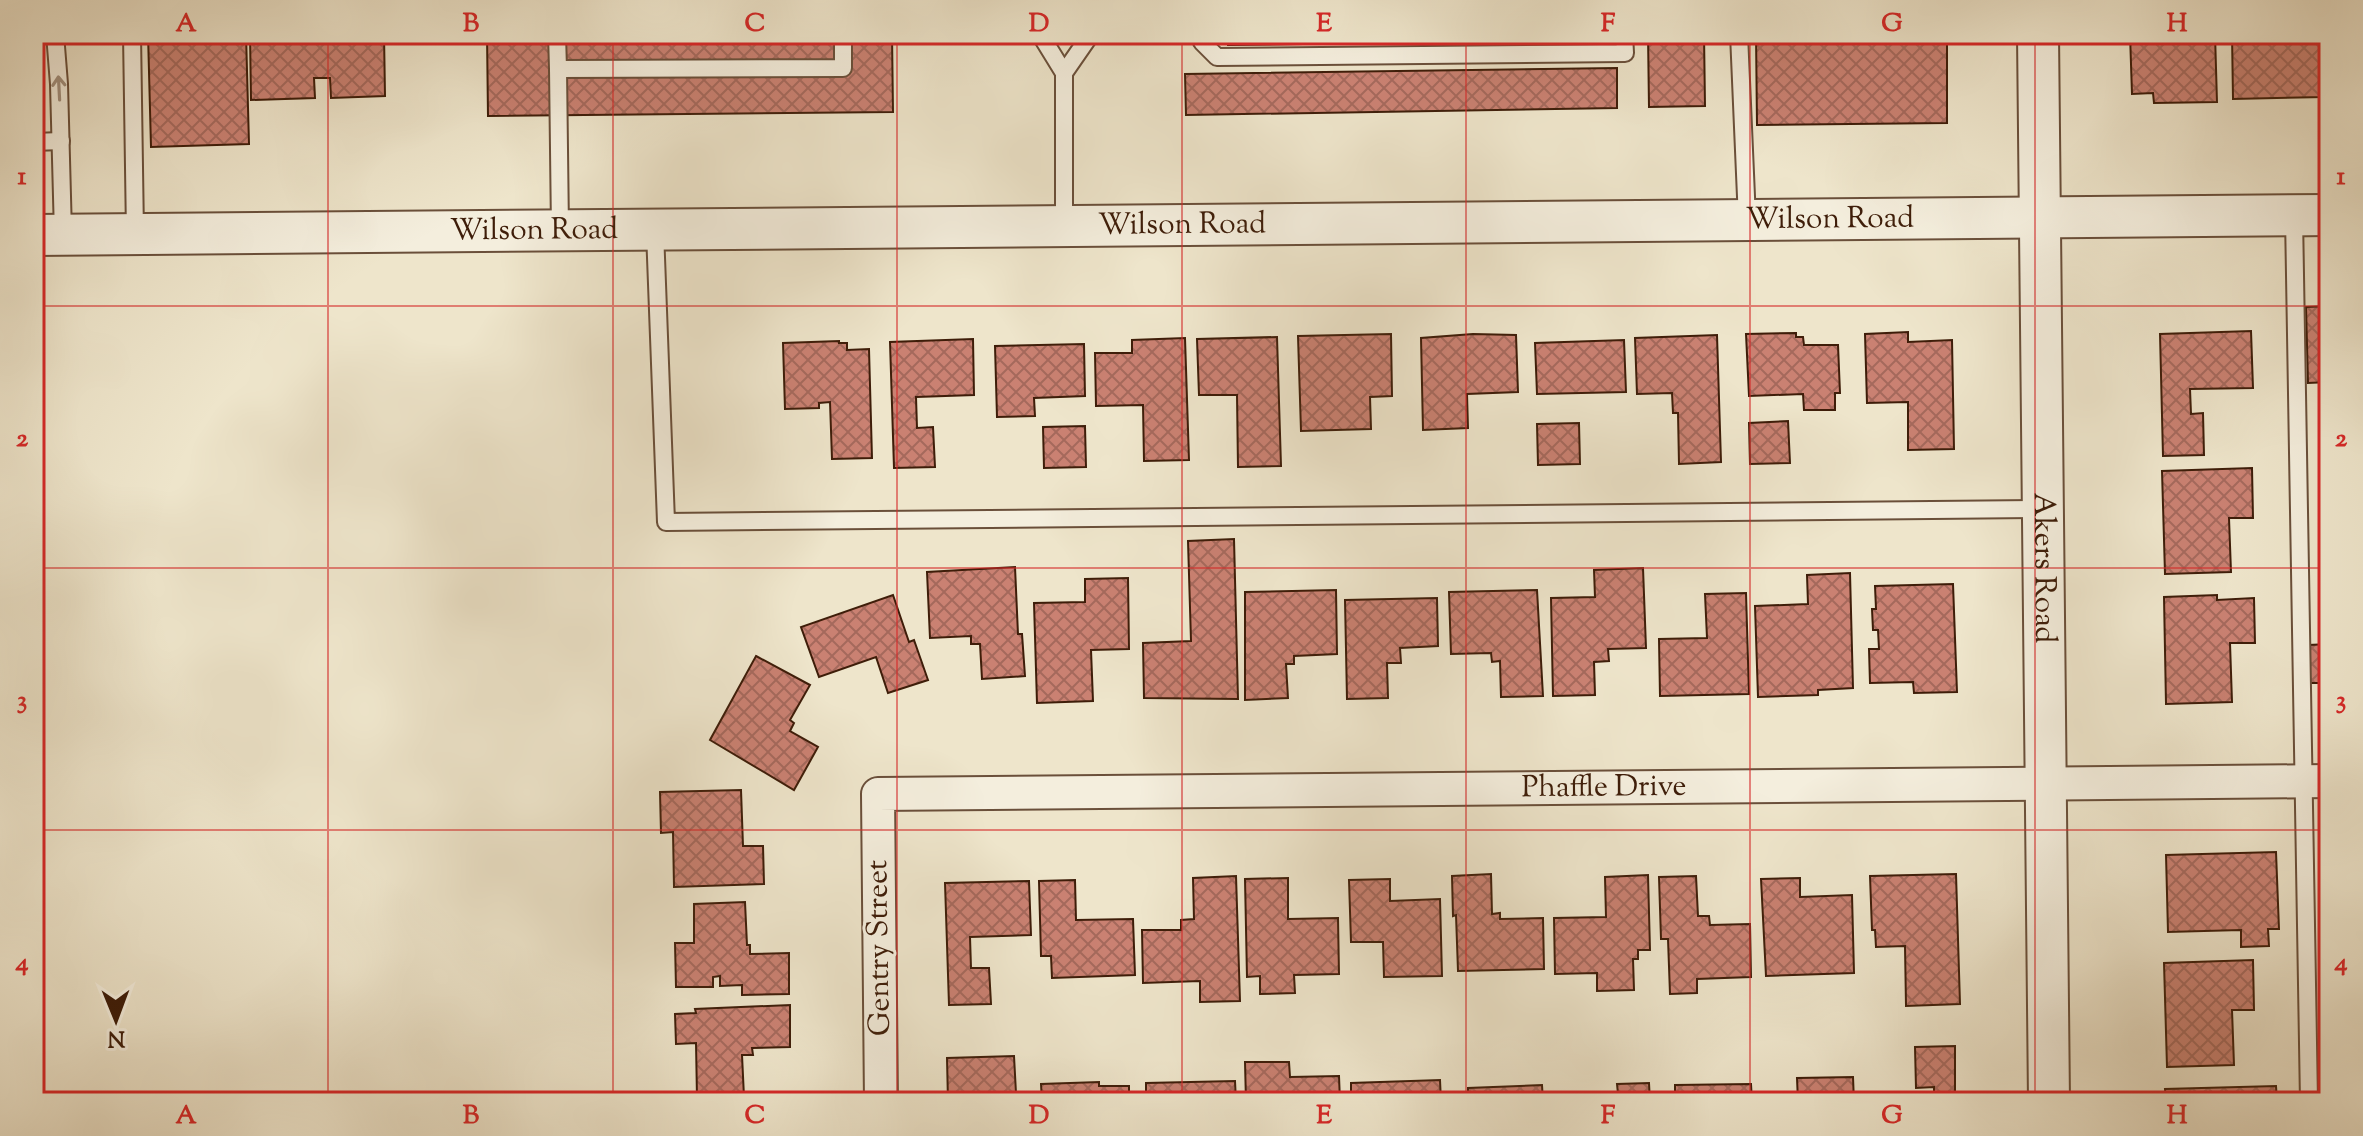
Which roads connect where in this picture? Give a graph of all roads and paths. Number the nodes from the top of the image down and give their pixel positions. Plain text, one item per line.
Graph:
1 (55, 34) edge
2 (132, 34) edge
3 (557, 34) edge
4 (843, 34) edge
5 (1040, 34) edge
6 (1091, 34) edge
7 (1202, 34) edge
8 (1624, 34) edge
9 (1739, 34) edge
10 (2038, 34) edge
11 (558, 69) junction
12 (1064, 73) junction
13 (61, 141) junction
14 (34, 142) edge
15 (2311, 215) edge
16 (2041, 217) junction
17 (1747, 220) junction
18 (1064, 226) junction
19 (655, 229) junction
20 (560, 230) junction
21 (48, 234) edge
22 (135, 234) junction
23 (2044, 509) junction
24 (2316, 781) edge
25 (2046, 784) junction
26 (878, 794) joint
27 (881, 1102) edge
28 (2049, 1102) edge
29 (2309, 1102) edge

13 -> 1 lane
2 - 22 lane
3 - 11 lane
4 - 11 lane
5 - 12 lane
6 - 12 lane
7 - 8 lane
9 - 17 lane
10 - 16 street, Akers Road
11 - 20 lane
12 - 18 lane
13 - 14 lane
13 - 21 lane
15 - 16 street, Wilson Road
15 - 24 lane
16 - 17 street, Wilson Road
16 - 23 street, Akers Road
17 - 18 street, Wilson Road
18 - 19 street, Wilson Road
19 - 20 street, Wilson Road
19 - 23 lane
20 - 22 street, Wilson Road
21 - 22 street, Wilson Road
23 - 25 street, Akers Road
24 - 25 street, Phaffle Drive
24 - 29 lane
25 - 26 street, Phaffle Drive
25 - 28 street, Akers Road
26 - 27 street, Gentry Street

